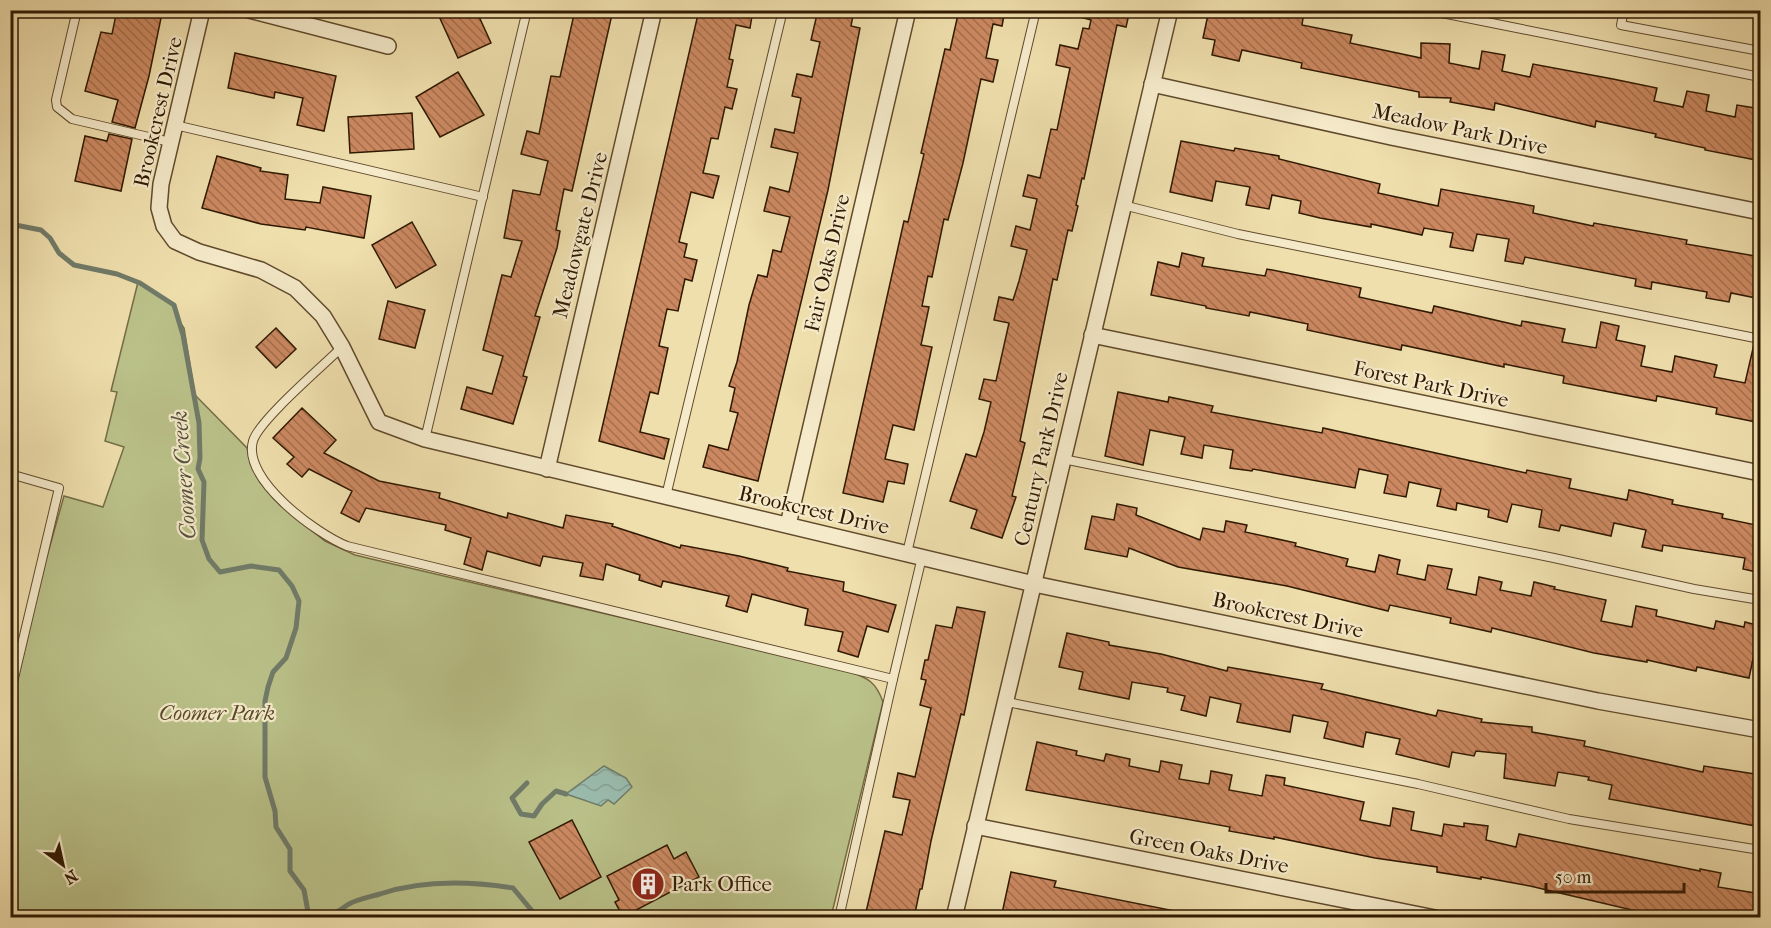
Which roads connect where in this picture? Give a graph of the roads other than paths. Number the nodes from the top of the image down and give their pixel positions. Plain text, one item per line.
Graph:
1 (77, 10) edge
2 (202, 10) edge
3 (249, 10) edge
4 (527, 10) edge
5 (654, 10) edge
6 (783, 10) edge
7 (908, 10) edge
8 (1036, 10) edge
9 (1170, 10) edge
10 (1427, 10) edge
11 (1624, 10) edge
12 (388, 46) dead end
13 (1761, 51) edge
14 (1761, 77) edge
15 (1152, 84) junction
16 (175, 124) junction
17 (170, 142) junction
18 (483, 197) junction
19 (1123, 205) junction
20 (1761, 212) edge
21 (1092, 335) junction
22 (1761, 339) edge
23 (342, 346) junction
24 (425, 439) junction
25 (1063, 459) junction
26 (547, 469) junction
27 (10, 474) edge
28 (1761, 474) edge
29 (666, 496) junction
30 (788, 525) junction
31 (914, 555) junction
32 (1034, 584) junction
33 (1761, 600) edge
34 (893, 679) junction
35 (10, 695) edge
36 (1007, 702) junction
37 (1761, 730) edge
38 (975, 826) junction
39 (1761, 850) edge
40 (839, 918) edge
41 (954, 918) edge
42 (1434, 918) edge

1 - 17 lane
2 - 16 street, Brookcrest Drive
3 - 12 street
4 - 18 lane
5 - 26 street, Meadowgate Drive
6 - 29 lane
7 - 30 street, Fair Oaks Drive
8 - 31 lane
9 - 15 street, Century Park Drive
10 - 14 lane
11 - 13 lane
15 - 19 street, Century Park Drive
15 - 20 street, Meadow Park Drive
16 - 17 street, Brookcrest Drive
16 - 18 lane
17 - 23 street, Brookcrest Drive
18 - 24 lane
19 - 21 street, Century Park Drive
19 - 22 lane
21 - 25 street, Century Park Drive
21 - 28 street, Forest Park Drive
23 - 24 street, Brookcrest Drive
23 - 34 lane
24 - 26 street, Brookcrest Drive
25 - 32 street, Century Park Drive
25 - 33 lane
26 - 29 street, Brookcrest Drive
27 - 35 lane
29 - 30 street, Brookcrest Drive
30 - 31 street, Brookcrest Drive
31 - 32 street, Brookcrest Drive
31 - 34 lane
32 - 36 street, Century Park Drive
32 - 37 street, Brookcrest Drive
34 - 40 lane
36 - 38 street, Century Park Drive
36 - 39 lane
38 - 41 street, Century Park Drive
38 - 42 street, Green Oaks Drive

